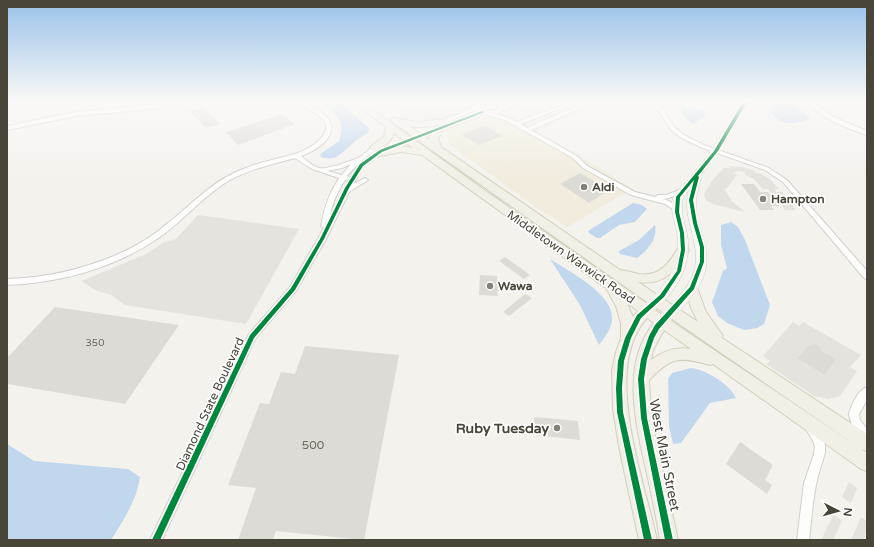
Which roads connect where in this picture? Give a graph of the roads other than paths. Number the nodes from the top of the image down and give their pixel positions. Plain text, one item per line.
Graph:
1 (329, 128) edge
2 (391, 128) edge
3 (398, 128) edge
4 (436, 128) edge
5 (441, 128) edge
6 (522, 128) edge
7 (532, 128) edge
8 (672, 128) edge
9 (730, 128) edge
10 (856, 128) edge
11 (526, 130) junction
12 (867, 132) edge
13 (412, 137) junction
14 (374, 151) junction
15 (716, 151) junction
16 (432, 152) junction
17 (296, 156) junction
18 (359, 162) junction
19 (317, 170) junction
20 (325, 173) junction
21 (699, 173) junction
22 (344, 177) junction
23 (352, 179) junction
24 (683, 190) junction
25 (336, 191) junction
26 (345, 192) junction
27 (649, 197) junction
28 (677, 210) junction
29 (322, 238) junction
30 (683, 250) junction
31 (610, 276) junction
32 (867, 276) edge
33 (7, 282) edge
34 (692, 288) junction
35 (651, 306) junction
36 (667, 316) junction
37 (628, 338) junction
38 (741, 358) junction
39 (720, 362) junction
40 (641, 379) junction
41 (864, 395) edge
42 (800, 417) junction
43 (867, 437) edge
44 (867, 443) edge
45 (867, 464) edge
46 (156, 540) edge
47 (648, 540) edge
48 (669, 540) edge
49 (804, 540) edge

1 - 17 street
2 - 14 main road
3 - 13 main road, Middletown Warwick Road
4 - 13 street, Diamond State Boulevard
5 - 16 main road
6 - 11 street
7 - 11 street
8 - 15 street
9 - 15 main road
10 - 12 street
11 - 27 street
13 - 14 street, Diamond State Boulevard
13 - 16 main road, Middletown Warwick Road
14 - 16 main road
14 - 18 street, Diamond State Boulevard
15 - 21 main road
15 - 32 street
16 - 31 main road, Middletown Warwick Road
17 - 19 street
17 - 33 street
18 - 19 street
18 - 22 street, Diamond State Boulevard
18 - 23 street, Diamond State Boulevard
18 - 26 street
19 - 20 street
20 - 22 street
20 - 25 street
21 - 24 main road
21 - 34 main road
22 - 23 street
22 - 25 street, Diamond State Boulevard
23 - 26 street, Diamond State Boulevard
24 - 27 street
24 - 28 main road
25 - 29 street, Diamond State Boulevard
26 - 29 street, Diamond State Boulevard
27 - 28 street
28 - 30 main road
29 - 46 street, Diamond State Boulevard
30 - 31 main road
30 - 35 main road
31 - 35 main road, Middletown Warwick Road
31 - 37 main road
34 - 36 main road
34 - 38 main road
35 - 36 main road, Middletown Warwick Road
35 - 37 main road
36 - 38 main road, Middletown Warwick Road
36 - 39 main road, Middletown Warwick Road
36 - 40 main road, West Main Street
37 - 47 main road
38 - 44 main road, Middletown Warwick Road
39 - 40 main road
39 - 42 main road, Middletown Warwick Road
40 - 48 main road, West Main Street
41 - 43 street
42 - 45 main road, Middletown Warwick Road
42 - 49 street

